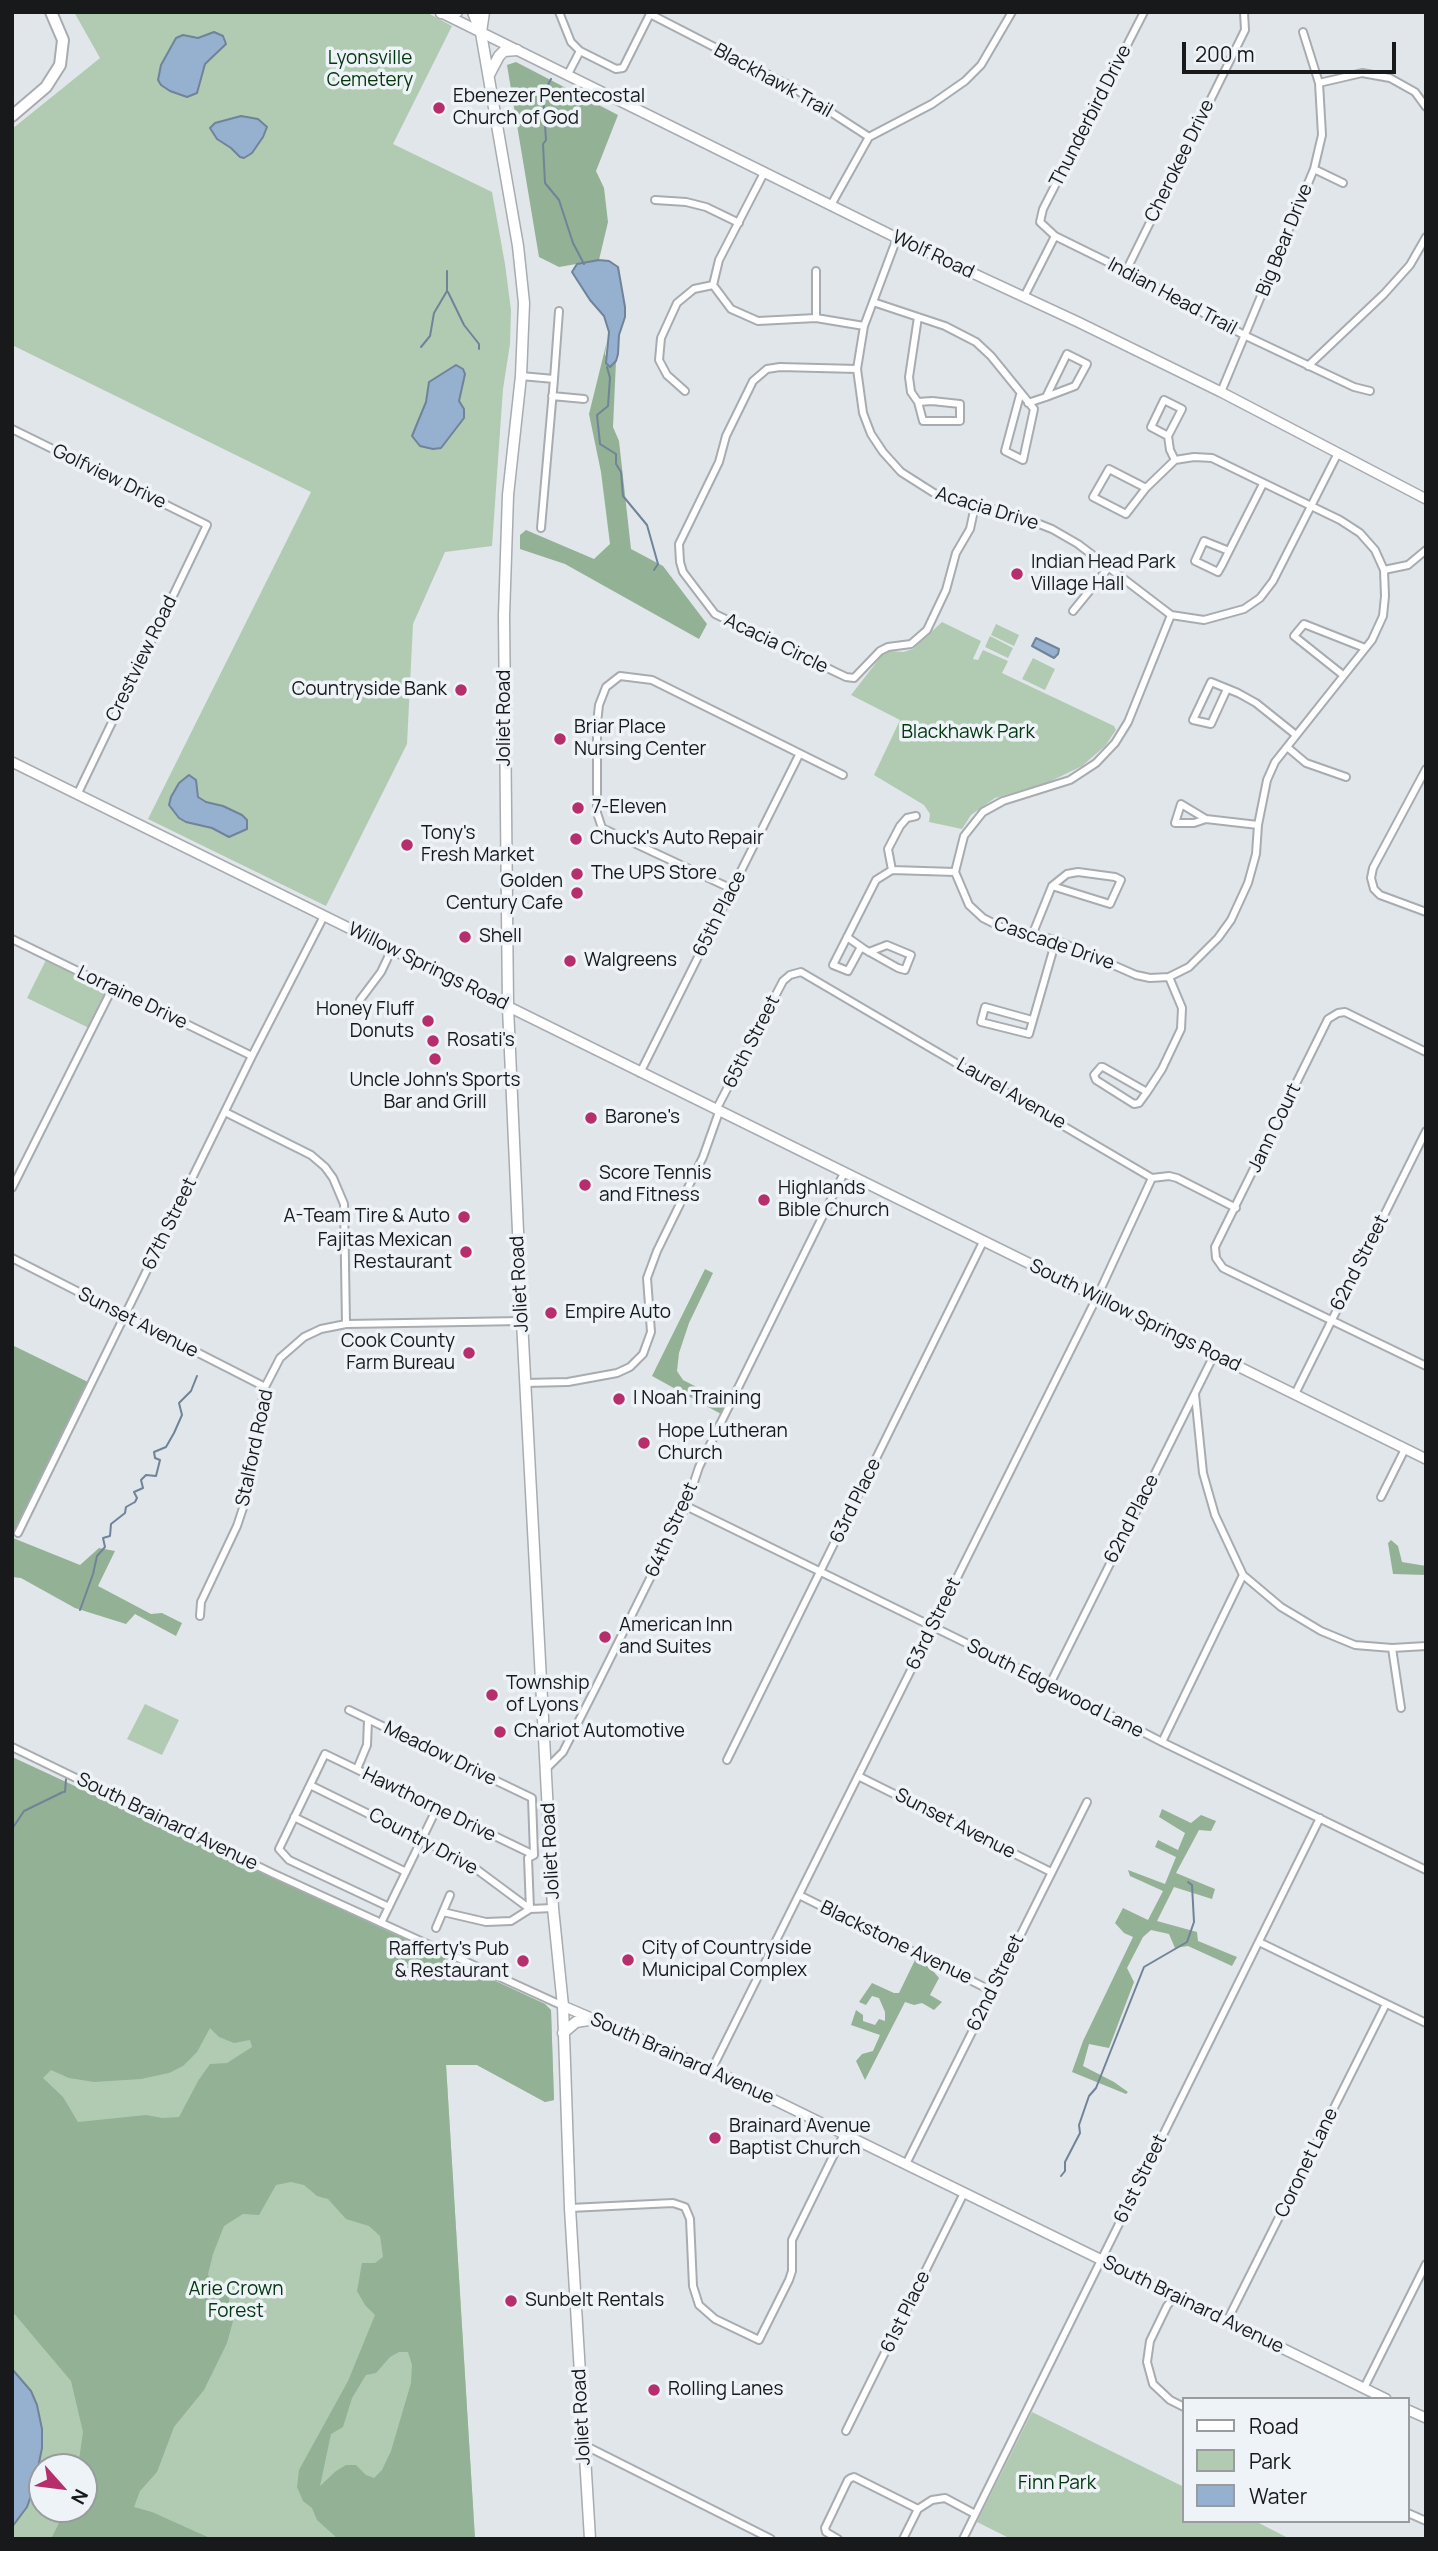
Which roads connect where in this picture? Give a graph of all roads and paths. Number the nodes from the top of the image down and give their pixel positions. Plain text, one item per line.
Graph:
1 (51, 12) edge
2 (457, 12) edge
3 (473, 12) edge
4 (484, 12) edge
5 (559, 12) edge
6 (1012, 12) edge
7 (1144, 12) edge
8 (1244, 12) edge
9 (441, 13) edge
10 (651, 13) edge
11 (1303, 32) dead end
12 (481, 33) junction
13 (517, 50) junction
14 (580, 51) junction
15 (568, 74) junction
16 (489, 75) junction
17 (1319, 83) junction
18 (1426, 107) edge
19 (12, 116) edge
20 (869, 137) junction
21 (1314, 169) junction
22 (764, 173) junction
23 (1343, 183) dead end
24 (655, 200) dead end
25 (831, 205) junction
26 (1040, 222) joint
27 (739, 223) junction
28 (1055, 236) junction
29 (1426, 237) edge
30 (897, 238) junction
31 (816, 271) dead end
32 (1126, 271) junction
33 (713, 285) junction
34 (1024, 297) junction
35 (873, 302) junction
36 (559, 311) dead end
37 (918, 317) junction
38 (816, 318) junction
39 (864, 326) junction
40 (1246, 336) junction
41 (1308, 366) junction
42 (857, 369) junction
43 (521, 376) junction
44 (554, 379) junction
45 (685, 391) dead end
46 (1370, 391) dead end
47 (1221, 392) junction
48 (1020, 395) junction
49 (552, 396) junction
50 (1046, 397) junction
51 (584, 399) dead end
52 (918, 402) junction
53 (1028, 403) junction
54 (12, 429) edge
55 (1168, 436) junction
56 (1338, 453) junction
57 (1175, 460) junction
58 (1263, 484) junction
59 (1146, 488) junction
60 (1426, 499) edge
61 (975, 506) junction
62 (1310, 506) junction
63 (206, 524) joint
64 (541, 528) dead end
65 (1426, 550) edge
66 (1229, 551) junction
67 (1110, 567) junction
68 (1384, 570) junction
69 (1073, 611) dead end
70 (1171, 615) junction
71 (1365, 648) junction
72 (1343, 675) junction
73 (1227, 689) junction
74 (1296, 735) junction
75 (1287, 747) junction
76 (799, 755) junction
77 (12, 762) edge
78 (1426, 769) edge
79 (843, 775) dead end
80 (1346, 777) dead end
81 (1417, 789) junction
82 (78, 793) junction
83 (1426, 793) edge
84 (916, 816) dead end
85 (1206, 819) junction
86 (1258, 825) junction
87 (892, 870) junction
88 (955, 872) junction
89 (1052, 886) junction
90 (732, 889) junction
91 (1426, 912) edge
92 (324, 916) junction
93 (1033, 933) junction
94 (847, 937) junction
95 (12, 939) edge
96 (1056, 940) junction
97 (861, 947) junction
98 (392, 949) junction
99 (869, 952) junction
100 (790, 975) joint
101 (1169, 977) junction
102 (112, 989) junction
103 (360, 1000) dead end
104 (508, 1007) junction
105 (1032, 1020) junction
106 (1426, 1052) edge
107 (252, 1056) junction
108 (640, 1073) junction
109 (1147, 1092) junction
110 (717, 1111) junction
111 (225, 1112) junction
112 (1426, 1131) edge
113 (844, 1173) junction
114 (1152, 1178) junction
115 (12, 1188) edge
116 (1236, 1208) junction
117 (983, 1242) junction
118 (12, 1258) edge
119 (1097, 1297) junction
120 (124, 1317) junction
121 (522, 1321) junction
122 (1331, 1321) junction
123 (346, 1324) junction
124 (1214, 1355) junction
125 (1426, 1366) edge
126 (525, 1383) junction
127 (265, 1387) junction
128 (1195, 1394) junction
129 (1294, 1394) junction
130 (1405, 1448) junction
131 (1426, 1459) edge
132 (1381, 1497) dead end
133 (686, 1506) junction
134 (18, 1533) dead end
135 (821, 1574) junction
136 (1243, 1574) junction
137 (201, 1616) dead end
138 (932, 1628) junction
139 (1426, 1646) edge
140 (1392, 1648) junction
141 (1050, 1684) junction
142 (1401, 1708) dead end
143 (349, 1710) dead end
144 (368, 1720) junction
145 (1162, 1742) junction
146 (12, 1747) edge
147 (727, 1760) dead end
148 (547, 1768) junction
149 (357, 1769) junction
150 (859, 1776) junction
151 (310, 1785) junction
152 (1087, 1802) dead end
153 (437, 1808) junction
154 (294, 1817) junction
155 (1320, 1818) junction
156 (422, 1839) junction
157 (534, 1855) junction
158 (1426, 1870) edge
159 (406, 1872) junction
160 (1051, 1872) junction
161 (450, 1895) dead end
162 (799, 1895) junction
163 (389, 1907) junction
164 (554, 1908) junction
165 (530, 1909) junction
166 (443, 1912) junction
167 (381, 1923) junction
168 (436, 1928) dead end
169 (1259, 1942) junction
170 (992, 1992) junction
171 (1386, 2004) junction
172 (563, 2006) junction
173 (594, 2019) junction
174 (1426, 2023) edge
175 (563, 2033) junction
176 (712, 2069) junction
177 (844, 2134) junction
178 (906, 2164) junction
179 (964, 2193) junction
180 (570, 2208) junction
181 (1101, 2260) junction
182 (1426, 2264) edge
183 (1175, 2296) junction
184 (1227, 2321) junction
185 (1364, 2388) junction
186 (1382, 2397) edge
187 (1182, 2406) edge
188 (1410, 2411) edge
189 (1426, 2418) edge
190 (846, 2431) dead end
191 (584, 2445) junction
192 (918, 2509) junction
193 (975, 2514) junction
194 (1410, 2514) edge
195 (1426, 2521) edge
196 (590, 2539) edge
197 (771, 2539) edge
198 (838, 2539) edge
199 (903, 2539) edge
200 (963, 2539) edge

1 - 19 highway
2 - 9 main road
3 - 12 main road, Joliet Road
4 - 12 main road, Joliet Road
5 - 14 street
6 - 20 street
7 - 26 street, Thunderbird Drive
8 - 32 street, Cherokee Drive
9 - 12 street, Wolf Road
10 - 14 street
10 - 20 street, Blackhawk Trail
11 - 17 street, Big Bear Drive
12 - 13 street, Wolf Road
12 - 16 main road, Joliet Road
13 - 15 street, Wolf Road
13 - 16 main road
14 - 15 street
15 - 22 street, Wolf Road
16 - 43 main road, Joliet Road
17 - 18 street
17 - 21 street, Big Bear Drive
20 - 25 street
21 - 23 street
21 - 40 street, Big Bear Drive
22 - 25 street, Wolf Road
22 - 27 street
24 - 27 street
25 - 30 street, Wolf Road
26 - 28 street, Indian Head Trail
27 - 33 street
28 - 32 street, Indian Head Trail
28 - 34 street
29 - 41 street
30 - 34 street, Wolf Road
30 - 35 street, Acacia Drive
31 - 38 street
32 - 40 street, Indian Head Trail
33 - 38 street
33 - 45 street
34 - 47 street, Wolf Road
35 - 37 street
35 - 39 street, Acacia Drive
36 - 44 street
37 - 48 street
37 - 52 street
38 - 39 street
39 - 42 street, Acacia Drive
40 - 41 street, Indian Head Trail
40 - 47 street, Big Bear Drive
41 - 46 street, Indian Head Trail
42 - 61 street, Acacia Drive
42 - 61 street, Acacia Circle
43 - 44 street
43 - 104 main road, Joliet Road
44 - 49 street
47 - 56 street, Wolf Road
48 - 53 street
48 - 53 street
49 - 51 street
49 - 64 street
50 - 50 street
50 - 53 street
52 - 52 street
54 - 63 street, Golfview Drive
55 - 55 street
55 - 57 street
56 - 60 street, Wolf Road
56 - 62 street
57 - 58 street
57 - 59 street
58 - 62 street
58 - 66 street
59 - 59 street
61 - 67 street, Acacia Drive
62 - 68 street
62 - 70 street
63 - 82 street, Crestview Road
65 - 68 street
66 - 66 street
67 - 69 street
67 - 70 street, Acacia Drive
68 - 71 street
70 - 88 street
71 - 72 street
71 - 72 street
72 - 74 street
73 - 73 street
73 - 74 street
74 - 75 street
75 - 80 street
75 - 86 street
76 - 79 street
76 - 90 street, 65th Place
76 - 90 street
77 - 82 street, Willow Springs Road
78 - 81 street
81 - 83 street
81 - 91 street
82 - 92 street, Willow Springs Road
84 - 87 street
85 - 85 street
85 - 86 street
86 - 101 street
87 - 88 street
87 - 94 street
88 - 93 street, Cascade Drive
89 - 89 street
89 - 93 street
90 - 108 street, 65th Place
92 - 98 street, Willow Springs Road
92 - 107 street, 67th Street
93 - 96 street, Cascade Drive
94 - 97 street
94 - 97 street
95 - 102 street, Lorraine Drive
96 - 101 street, Cascade Drive
96 - 105 street
97 - 99 street
98 - 103 street
98 - 104 street, Willow Springs Road
99 - 99 street
100 - 110 street, 65th Street
100 - 114 street, Laurel Avenue
101 - 109 street
102 - 107 street, Lorraine Drive
102 - 115 street
104 - 108 street, Willow Springs Road
104 - 121 main road, Joliet Road
105 - 105 street
106 - 116 street, Jann Court
107 - 111 street, 67th Street
108 - 110 street, Willow Springs Road
109 - 109 street
110 - 113 street, Willow Springs Road
110 - 126 street, 65th Street
111 - 120 street, 67th Street
111 - 123 street
112 - 122 street, 62nd Street
113 - 117 street, South Willow Springs Road
113 - 133 street, 64th Street
114 - 116 street, Laurel Avenue
114 - 119 street, 63rd Street
116 - 122 street, Jann Court
117 - 119 street, South Willow Springs Road
117 - 135 street, 63rd Place
118 - 120 street, Sunset Avenue
119 - 124 street, South Willow Springs Road
119 - 138 street, 63rd Street
120 - 127 street, Sunset Avenue
120 - 134 street, 67th Street
121 - 123 street, Stalford Road
121 - 126 main road, Joliet Road
122 - 125 street
122 - 129 street, 62nd Street
123 - 127 street, Stalford Road
124 - 128 street, 62nd Place
124 - 129 street, South Willow Springs Road
126 - 148 main road, Joliet Road
127 - 137 street, Stalford Road
128 - 136 street
128 - 141 street, 62nd Place
129 - 130 street, South Willow Springs Road
130 - 131 street, South Willow Springs Road
130 - 132 street
133 - 135 street, South Edgewood Lane
133 - 148 street, 64th Street
135 - 138 street, South Edgewood Lane
135 - 147 street, 63rd Place
136 - 140 street
136 - 145 street
138 - 141 street, South Edgewood Lane
138 - 150 street, 63rd Street
139 - 140 street
140 - 142 street
141 - 145 street, South Edgewood Lane
143 - 144 street, Meadow Drive
144 - 149 street
144 - 157 street, Meadow Drive
145 - 155 street, South Edgewood Lane
146 - 167 street, South Brainard Avenue
148 - 164 main road, Joliet Road
149 - 151 street, Hawthorne Drive
149 - 153 street, Hawthorne Drive
150 - 160 street, Sunset Avenue
150 - 162 street, 63rd Street
151 - 154 street
151 - 156 street, Country Drive
152 - 160 street, 62nd Street
153 - 156 street
153 - 157 street, Hawthorne Drive
154 - 159 street
154 - 163 street
155 - 158 street, South Edgewood Lane
155 - 169 street, 61st Street
156 - 159 street
156 - 165 street, Country Drive
157 - 165 street
159 - 163 street
160 - 170 street, 62nd Street
161 - 166 street
162 - 170 street, Blackstone Avenue
162 - 176 street, 63rd Street
163 - 167 street
164 - 165 street
164 - 172 main road, Joliet Road
165 - 166 street
166 - 168 street
167 - 172 street, South Brainard Avenue
169 - 171 street
169 - 181 street, 61st Street
170 - 178 street, 62nd Street
171 - 174 street
171 - 184 street, Coronet Lane
172 - 173 street, South Brainard Avenue
172 - 175 main road, Joliet Road
173 - 175 main road
173 - 176 street, South Brainard Avenue
175 - 180 main road, Joliet Road
176 - 177 street, South Brainard Avenue
177 - 178 street, South Brainard Avenue
177 - 180 street
178 - 179 street, South Brainard Avenue
179 - 181 street, South Brainard Avenue
179 - 190 street, 61st Place
180 - 191 main road, Joliet Road
181 - 183 street, South Brainard Avenue
181 - 193 street, 61st Street
182 - 185 street
183 - 184 street, South Brainard Avenue
183 - 187 street
184 - 185 street, South Brainard Avenue
185 - 186 street, South Brainard Avenue
188 - 189 street
191 - 196 main road, Joliet Road
191 - 197 street
192 - 193 street
192 - 198 street
192 - 199 street
193 - 200 street, 61st Street
194 - 195 street

